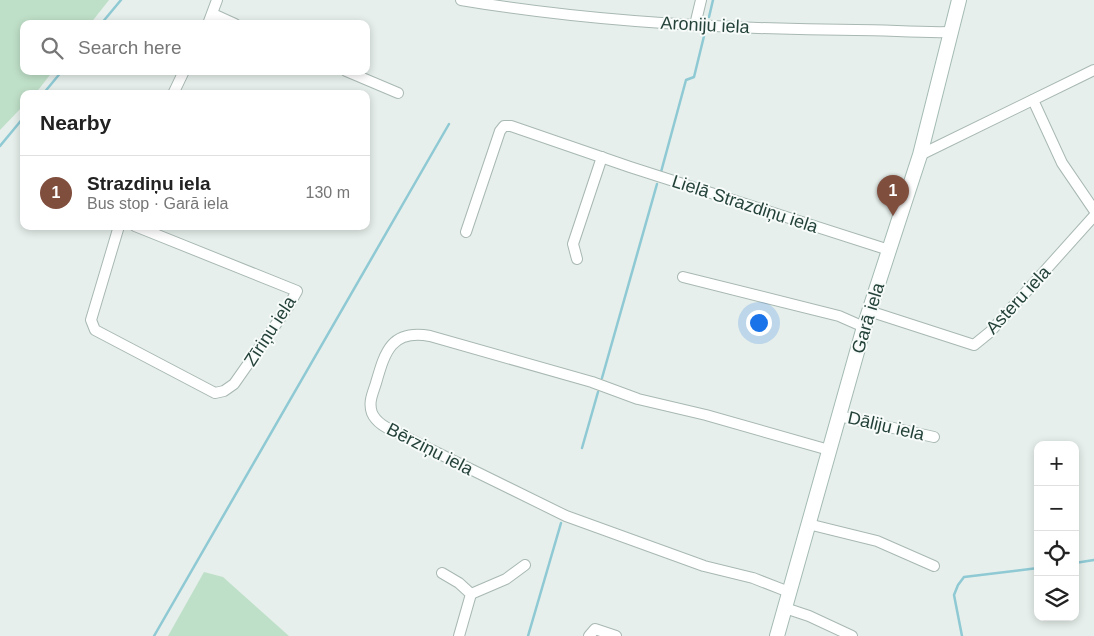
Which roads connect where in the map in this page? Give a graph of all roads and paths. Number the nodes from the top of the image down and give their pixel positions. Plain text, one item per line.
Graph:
1 (217, 0) edge
2 (461, 0) edge
3 (701, 0) edge
4 (959, 0) edge
5 (210, 19) edge
6 (695, 24) junction
7 (951, 32) junction
8 (1094, 70) edge
9 (182, 75) edge
10 (355, 75) edge
11 (175, 90) edge
12 (398, 93) dead end
13 (1033, 100) junction
14 (920, 155) junction
15 (602, 157) junction
16 (1094, 210) edge
17 (1094, 216) edge
18 (118, 230) edge
19 (145, 230) edge
20 (466, 232) dead end
21 (888, 250) junction
22 (577, 259) dead end
23 (683, 277) dead end
24 (869, 311) junction
25 (864, 326) junction
26 (838, 416) junction
27 (934, 437) dead end
28 (829, 450) junction
29 (808, 524) junction
30 (525, 565) dead end
31 (934, 566) dead end
32 (442, 573) dead end
33 (789, 592) junction
34 (471, 594) junction
35 (785, 608) junction
36 (459, 636) edge
37 (589, 636) edge
38 (616, 636) edge
39 (777, 636) edge
40 (852, 636) edge

1 - 5 street
2 - 6 street, Aroniju iela
3 - 6 street
4 - 7 street, Garā iela
6 - 7 street, Aroniju iela
7 - 14 street, Garā iela
8 - 13 street
9 - 11 street
10 - 12 street
13 - 14 street
13 - 16 street
14 - 21 street, Garā iela
15 - 20 street, Lielā Strazdiņu iela
15 - 21 street, Lielā Strazdiņu iela
15 - 22 street
17 - 24 street, Asteru iela
18 - 19 street, Zīriņu iela
21 - 24 street, Garā iela
23 - 25 street
24 - 25 street, Garā iela
25 - 26 street, Garā iela
26 - 27 street, Dāliju iela
26 - 28 street, Garā iela
28 - 29 street, Garā iela
28 - 33 street, Bērziņu iela
29 - 31 street
29 - 33 street, Garā iela
30 - 34 street
32 - 34 street
33 - 35 street, Garā iela
34 - 36 street
35 - 39 street, Garā iela
35 - 40 street
37 - 38 street

